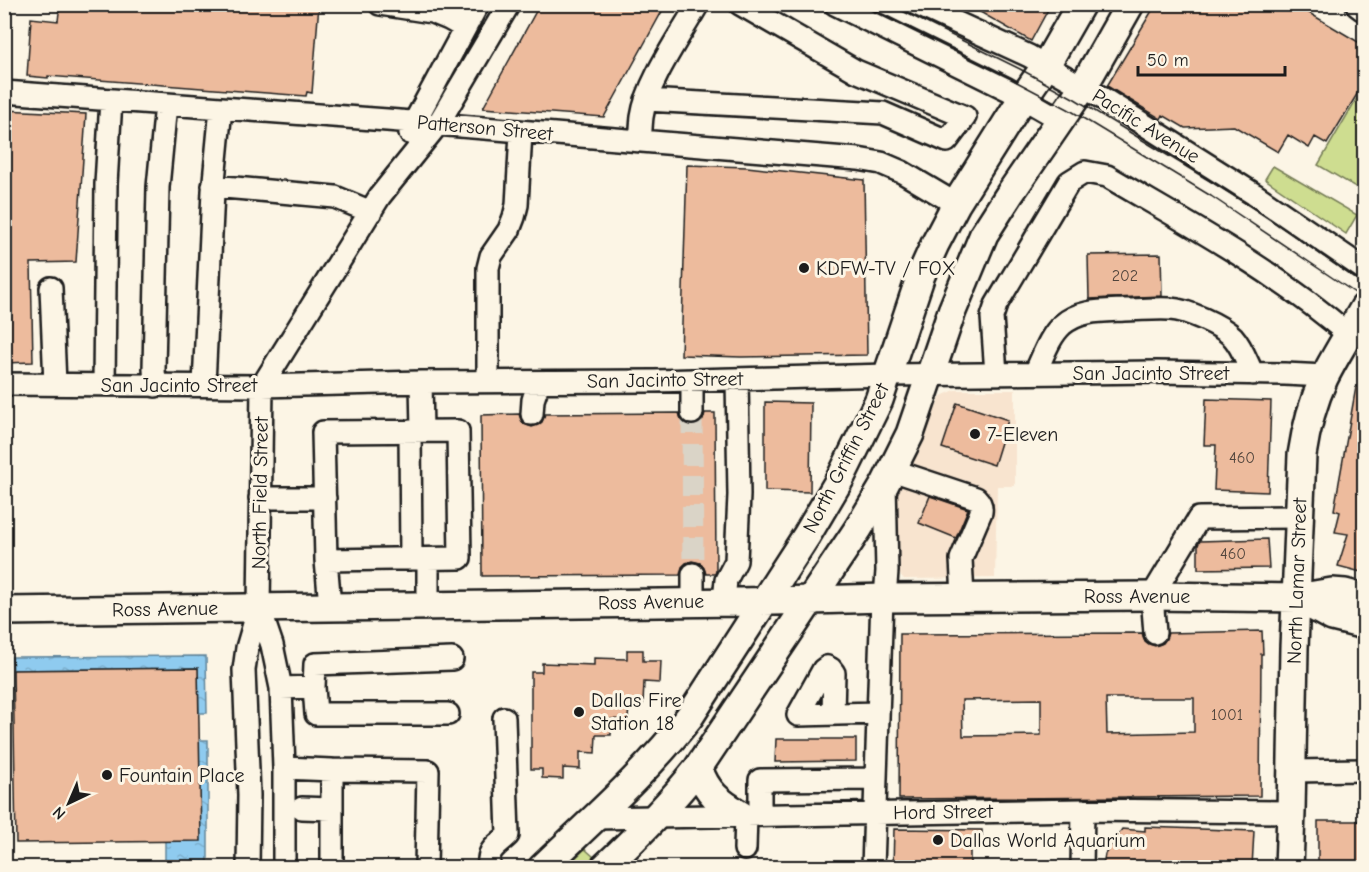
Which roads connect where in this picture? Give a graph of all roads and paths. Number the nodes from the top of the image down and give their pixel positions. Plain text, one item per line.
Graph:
1 (380, 4) edge
2 (478, 4) edge
3 (509, 4) edge
4 (698, 4) edge
5 (740, 4) edge
6 (835, 4) edge
7 (916, 4) edge
8 (1081, 4) edge
9 (1130, 4) edge
10 (1360, 4) edge
11 (1365, 7) edge
12 (465, 28) junction
13 (1046, 65) junction
14 (1083, 87) junction
15 (4, 92) edge
16 (1024, 98) junction
17 (111, 100) junction
18 (646, 100) junction
19 (166, 104) junction
20 (220, 108) junction
21 (1061, 120) junction
22 (414, 123) junction
23 (438, 124) junction
24 (521, 132) junction
25 (648, 141) junction
26 (213, 186) junction
27 (376, 204) junction
28 (956, 204) junction
29 (1365, 269) edge
30 (51, 288) dead end
31 (1365, 308) edge
32 (1349, 335) junction
33 (1035, 373) junction
34 (931, 374) junction
35 (996, 374) junction
36 (1253, 374) junction
37 (888, 375) junction
38 (1325, 376) junction
39 (737, 379) junction
40 (692, 380) junction
41 (488, 381) junction
42 (539, 381) junction
43 (422, 382) junction
44 (4, 384) edge
45 (55, 384) junction
46 (104, 385) junction
47 (204, 385) junction
48 (154, 386) junction
49 (261, 386) junction
50 (692, 413) tunnel mouth
51 (532, 414) dead end
52 (416, 431) junction
53 (889, 477) junction
54 (260, 498) junction
55 (325, 498) junction
56 (1299, 517) junction
57 (420, 559) junction
58 (326, 560) junction
59 (693, 574) tunnel mouth
60 (1152, 596) junction
61 (963, 597) junction
62 (883, 598) junction
63 (1297, 598) junction
64 (1365, 598) edge
65 (810, 600) junction
66 (765, 601) junction
67 (693, 602) junction
68 (724, 602) junction
69 (429, 605) junction
70 (330, 606) junction
71 (259, 607) junction
72 (4, 611) edge
73 (1365, 624) edge
74 (1155, 633) dead end
75 (452, 659) dead end
76 (314, 687) junction
77 (281, 688) junction
78 (878, 713) junction
79 (448, 714) dead end
80 (833, 714) dead end
81 (504, 718) dead end
82 (284, 768) junction
83 (698, 768) junction
84 (332, 770) junction
85 (1365, 770) edge
86 (1292, 771) junction
87 (876, 779) junction
88 (302, 808) dead end
89 (332, 809) junction
90 (1083, 810) junction
91 (1291, 812) junction
92 (875, 813) junction
93 (749, 815) junction
94 (657, 817) junction
95 (596, 818) junction
96 (745, 849) dead end
97 (248, 867) edge
98 (284, 867) edge
99 (332, 867) edge
100 (426, 867) edge
101 (489, 867) edge
102 (542, 867) edge
103 (604, 867) edge
104 (873, 867) edge
105 (1082, 867) edge
106 (1289, 867) edge

1 - 12 street
2 - 12 street
3 - 23 street
4 - 18 street
5 - 18 street
6 - 16 street
7 - 13 street, Pacific Avenue
8 - 13 main road, North Griffin Street
9 - 14 main road, North Griffin Street
10 - 11 main road
12 - 22 street
13 - 14 street, Pacific Avenue
13 - 16 main road, North Griffin Street
14 - 21 main road, North Griffin Street
14 - 29 street, Pacific Avenue
15 - 17 street, Patterson Street
16 - 21 street
16 - 28 main road, North Griffin Street
17 - 19 street, Patterson Street
17 - 46 street
18 - 25 street
19 - 20 street, Patterson Street
19 - 48 street
20 - 22 street, Patterson Street
20 - 26 street
21 - 34 main road, North Griffin Street
22 - 23 street, Patterson Street
22 - 27 street
23 - 24 street, Patterson Street
23 - 27 street
24 - 25 street, Patterson Street
24 - 41 street
25 - 28 street, Patterson Street
26 - 27 street
26 - 47 street
27 - 49 street
28 - 37 main road, North Griffin Street
30 - 45 street
31 - 32 main road, North Lamar Street
32 - 35 street
32 - 38 main road, North Lamar Street
33 - 35 street, San Jacinto Street
33 - 36 street, San Jacinto Street
33 - 36 street
34 - 35 street, San Jacinto Street
34 - 37 street, San Jacinto Street
34 - 53 main road, North Griffin Street
36 - 38 street, San Jacinto Street
37 - 39 street, San Jacinto Street
37 - 66 main road, North Griffin Street
38 - 56 main road, North Lamar Street
39 - 40 street, San Jacinto Street
39 - 68 street
40 - 42 street, San Jacinto Street
40 - 50 street
41 - 42 street, San Jacinto Street
41 - 43 street, San Jacinto Street
42 - 51 street
43 - 49 street, San Jacinto Street
43 - 52 street
44 - 45 street, San Jacinto Street
45 - 46 street, San Jacinto Street
46 - 48 street, San Jacinto Street
47 - 48 street, San Jacinto Street
47 - 49 street, San Jacinto Street
49 - 54 street, North Field Street
52 - 55 street
52 - 57 street
52 - 57 street
53 - 61 street
53 - 62 street
53 - 65 main road, North Griffin Street
54 - 55 street
54 - 71 street, North Field Street
55 - 58 street
56 - 60 street
56 - 63 main road, North Lamar Street
57 - 58 street
57 - 69 street
58 - 70 street
59 - 67 street
60 - 61 main road, Ross Avenue
60 - 63 main road, Ross Avenue
60 - 74 street
61 - 62 main road, Ross Avenue
62 - 65 main road, Ross Avenue
62 - 78 street
63 - 64 main road, Ross Avenue
63 - 73 main road, Ross Avenue
63 - 86 main road, North Lamar Street
65 - 66 main road, Ross Avenue
65 - 83 main road, North Griffin Street
66 - 68 main road, Ross Avenue
66 - 95 main road, North Griffin Street
67 - 68 main road, Ross Avenue
67 - 69 main road, Ross Avenue
69 - 70 main road, Ross Avenue
70 - 71 main road, Ross Avenue
71 - 72 main road, Ross Avenue
71 - 77 street, North Field Street
71 - 97 street, North Field Street
75 - 76 street
76 - 77 street
76 - 79 street
77 - 82 street, North Field Street
78 - 80 street
78 - 87 street
81 - 101 street
82 - 84 street
82 - 98 street, North Field Street
83 - 93 main road
83 - 94 main road, North Griffin Street
84 - 89 street
84 - 100 street
85 - 86 street
86 - 91 main road, North Lamar Street
87 - 92 street
87 - 93 street
88 - 89 street
89 - 99 street
90 - 91 street, Hord Street
90 - 92 street, Hord Street
90 - 105 street
91 - 106 main road, North Lamar Street
92 - 93 street, Hord Street
92 - 104 street
93 - 94 street, Hord Street
93 - 96 street
94 - 95 street, Hord Street
94 - 103 main road, North Griffin Street
95 - 102 main road, North Griffin Street

